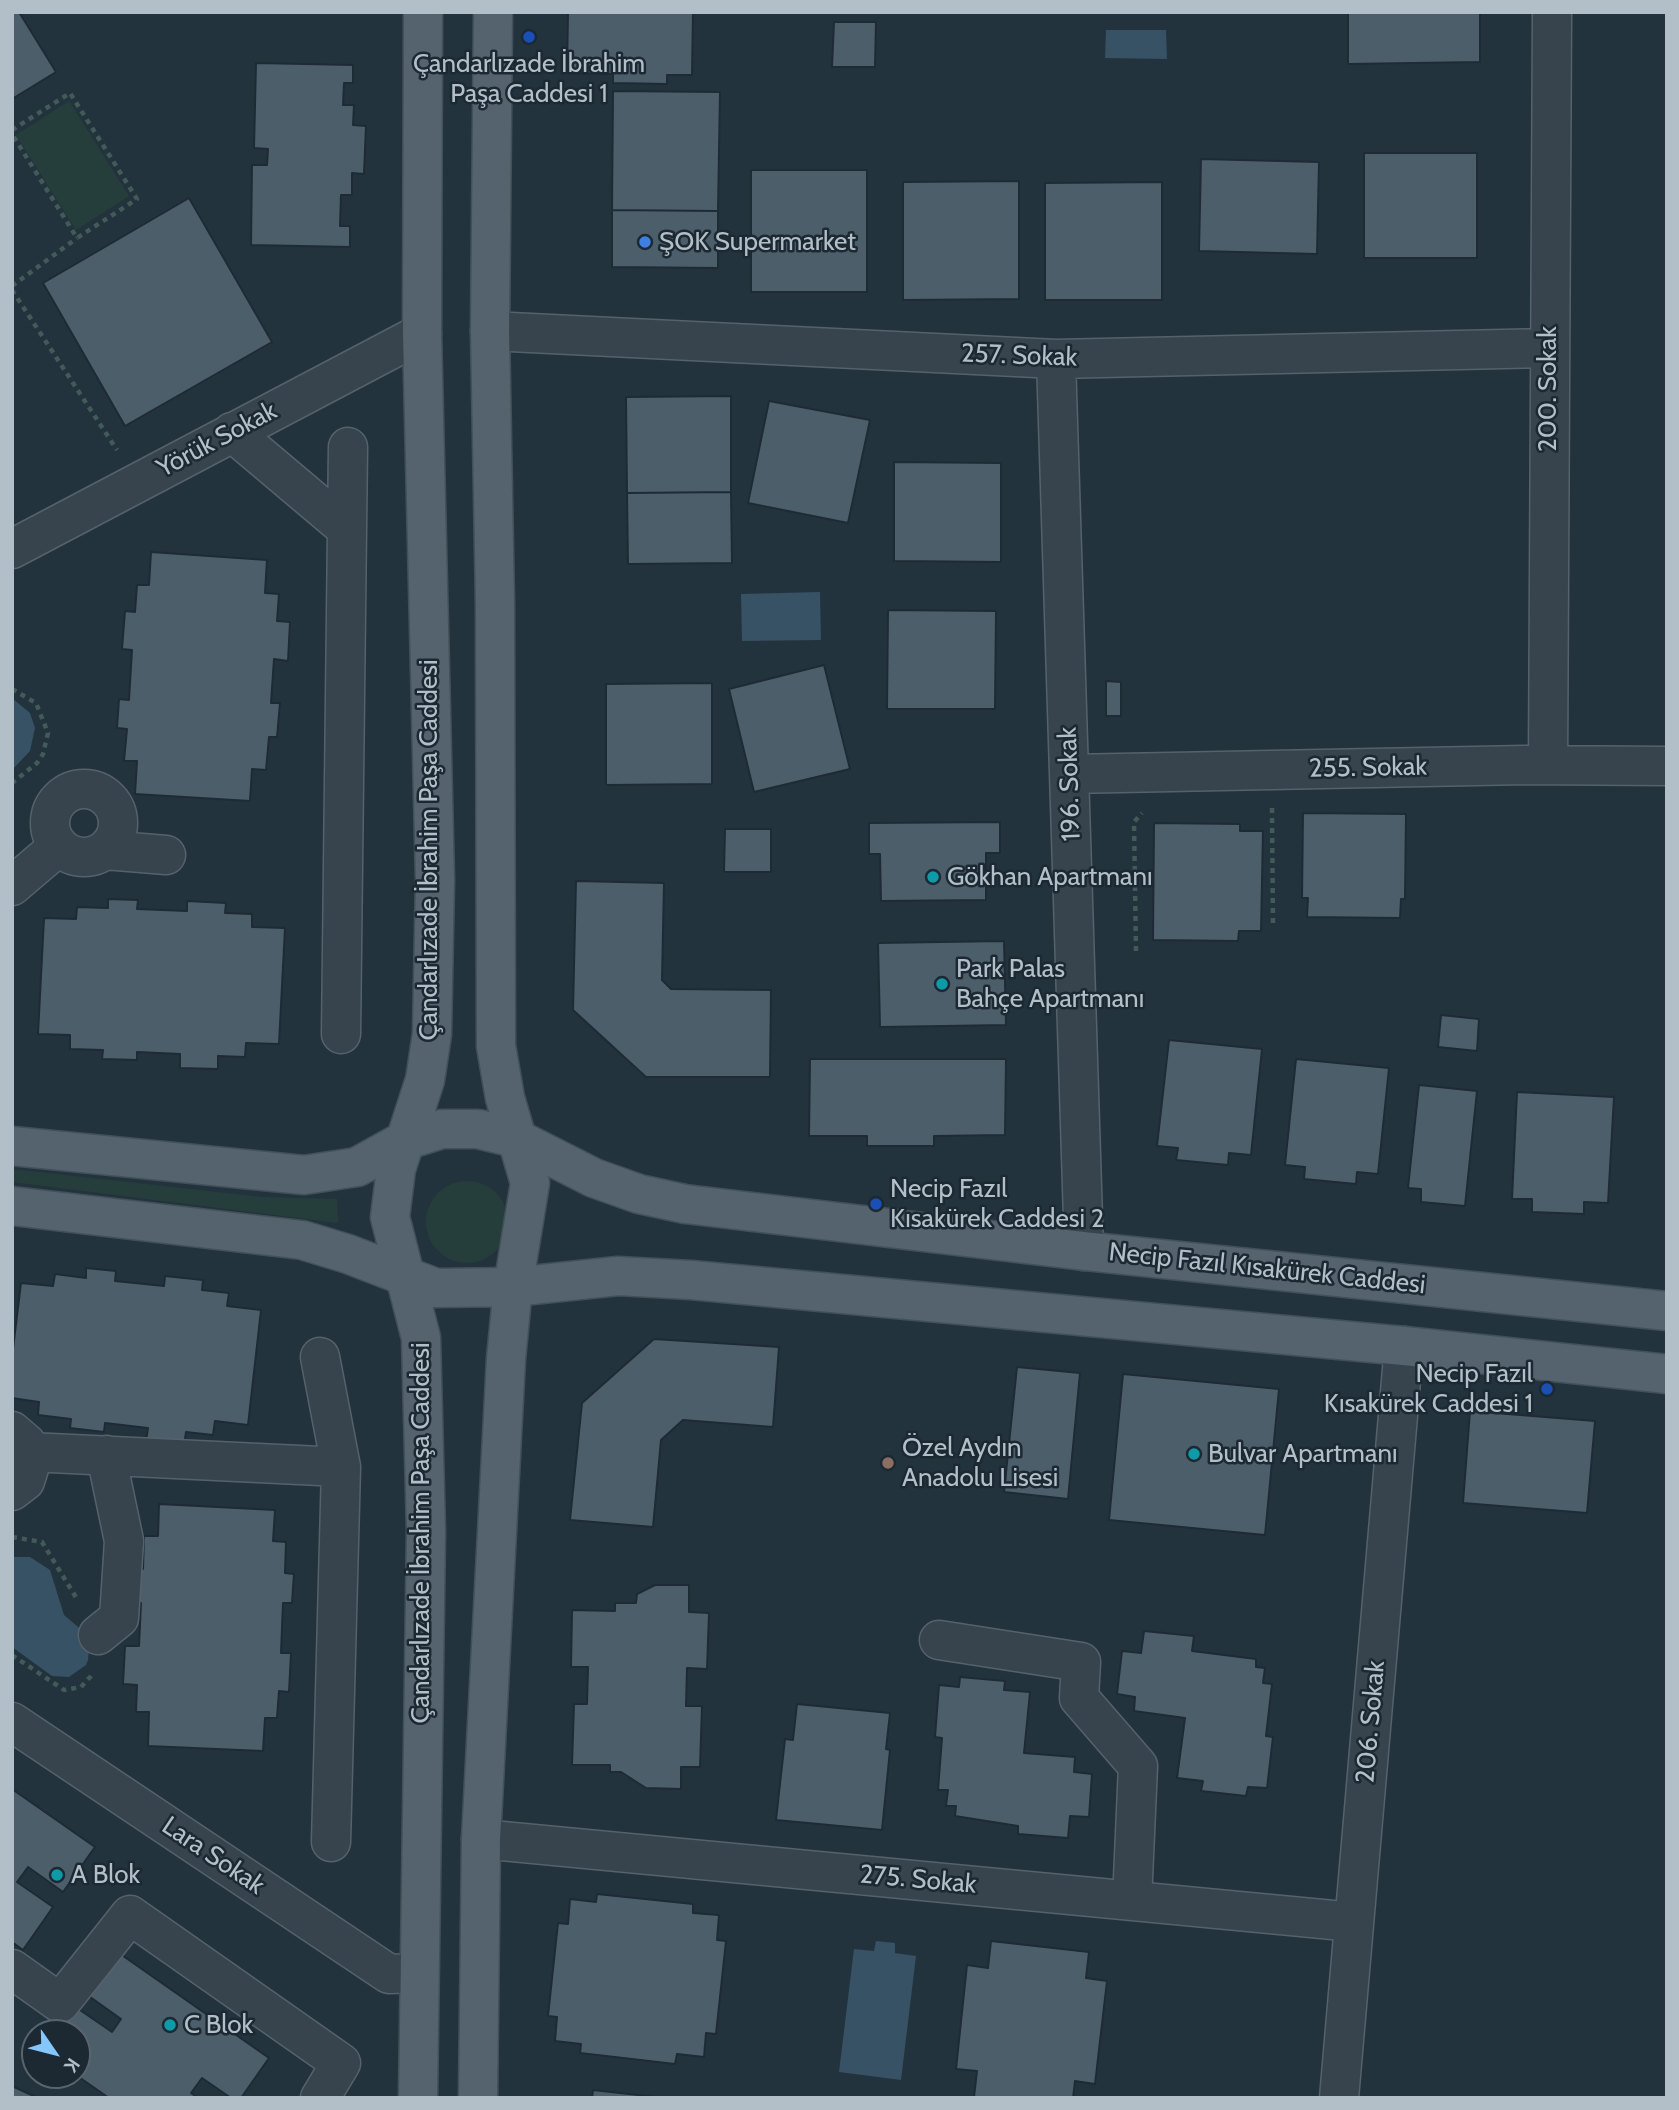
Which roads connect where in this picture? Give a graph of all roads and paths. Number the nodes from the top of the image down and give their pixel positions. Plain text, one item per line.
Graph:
1 (423, 12) edge
2 (494, 12) edge
3 (1552, 12) edge
4 (12, 132) edge
5 (78, 237) junction
6 (12, 288) edge
7 (489, 331) junction
8 (422, 333) junction
9 (1548, 348) junction
10 (1056, 359) junction
11 (232, 432) junction
12 (348, 447) dead end
13 (137, 482) junction
14 (347, 529) junction
15 (12, 549) edge
16 (12, 689) edge
17 (1548, 765) junction
18 (1667, 766) edge
19 (1069, 774) junction
20 (12, 783) edge
21 (1272, 805) dead end
22 (1143, 812) dead end
23 (59, 846) junction
24 (105, 850) junction
25 (166, 855) dead end
26 (12, 886) edge
27 (1273, 926) dead end
28 (1136, 951) dead end
29 (341, 1034) dead end
30 (515, 1138) junction
31 (404, 1141) junction
32 (12, 1146) edge
33 (12, 1206) edge
34 (1084, 1251) junction
35 (405, 1276) junction
36 (513, 1287) junction
37 (1667, 1311) edge
38 (1404, 1346) junction
39 (320, 1357) dead end
40 (1667, 1374) edge
41 (21, 1441) edge
42 (106, 1455) junction
43 (341, 1467) junction
44 (12, 1491) edge
45 (12, 1537) edge
46 (98, 1635) junction
47 (939, 1640) dead end
48 (12, 1655) edge
49 (12, 1722) edge
50 (481, 1839) junction
51 (331, 1842) dead end
52 (1132, 1901) junction
53 (1354, 1922) junction
54 (12, 1969) edge
55 (419, 1973) junction
56 (320, 2098) edge
57 (418, 2098) edge
58 (478, 2098) edge
59 (1339, 2098) edge

1 - 8 main road, Çandarlızade İbrahim Paşa Caddesi
2 - 7 main road
3 - 9 street, 200. Sokak
4 - 5 path
4 - 5 path
5 - 6 path
6 - 13 path
7 - 10 street, 257. Sokak
7 - 30 main road
8 - 11 street, Yörük Sokak
8 - 31 main road, Çandarlızade İbrahim Paşa Caddesi
9 - 10 street, 257. Sokak
9 - 17 street, 200. Sokak
10 - 19 street, 196. Sokak
11 - 13 street, Yörük Sokak
11 - 14 street
12 - 14 street
13 - 15 street, Yörük Sokak
14 - 29 street
16 - 20 path
17 - 18 street, 255. Sokak
17 - 19 street, 255. Sokak
19 - 34 street, 196. Sokak
21 - 27 path
22 - 28 path
23 - 24 street
23 - 24 street
23 - 26 street
24 - 25 street
30 - 31 main road, Necip Fazıl Kısakürek Caddesi
30 - 34 main road, Necip Fazıl Kısakürek Caddesi
30 - 36 main road
31 - 32 main road, Necip Fazıl Kısakürek Caddesi
31 - 35 main road, Çandarlızade İbrahim Paşa Caddesi
33 - 35 main road
34 - 37 main road, Necip Fazıl Kısakürek Caddesi
35 - 36 main road
35 - 55 main road, Çandarlızade İbrahim Paşa Caddesi
36 - 38 main road
36 - 50 main road
38 - 40 main road
38 - 53 street, 206. Sokak
39 - 43 street
41 - 42 street
41 - 44 street
42 - 43 street
42 - 46 street
43 - 51 street
45 - 46 path
46 - 48 path
47 - 52 street
49 - 55 street, Lara Sokak
50 - 52 street, 275. Sokak
50 - 58 main road
52 - 53 street, 275. Sokak
53 - 59 street, 206. Sokak
54 - 56 street
55 - 57 main road, Çandarlızade İbrahim Paşa Caddesi

